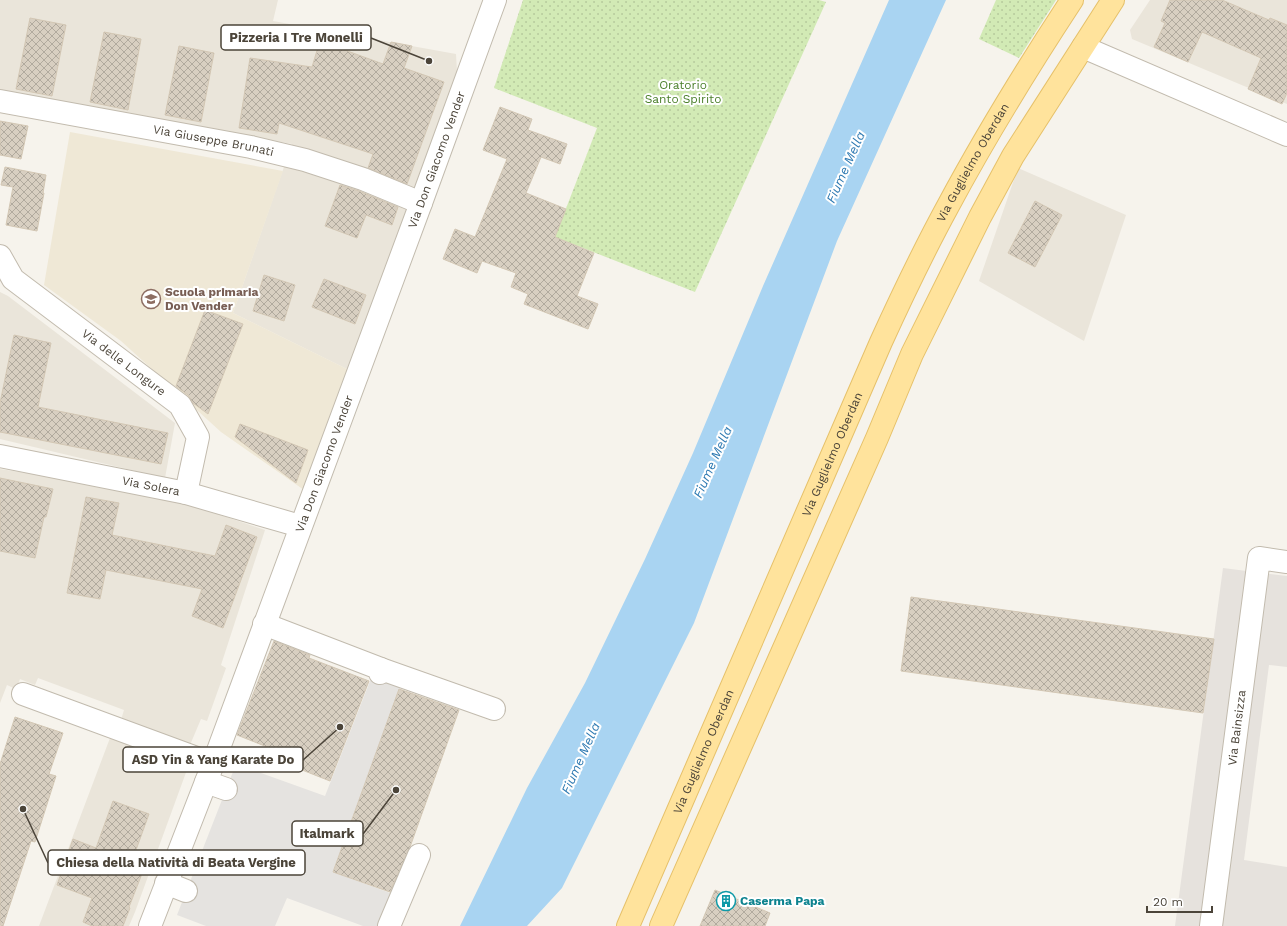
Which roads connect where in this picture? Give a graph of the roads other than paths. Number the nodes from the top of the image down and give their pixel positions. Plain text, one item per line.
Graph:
1 (495, 0) edge
2 (1072, 0) edge
3 (1113, 0) edge
4 (1083, 46) junction
5 (0, 101) edge
6 (1287, 135) edge
7 (421, 203) junction
8 (0, 256) edge
9 (6, 277) edge
10 (0, 456) edge
11 (186, 493) junction
12 (300, 526) junction
13 (1287, 562) edge
14 (264, 624) junction
15 (23, 694) dead end
16 (494, 709) dead end
17 (209, 773) junction
18 (226, 790) dead end
19 (419, 855) dead end
20 (150, 926) edge
21 (389, 926) edge
22 (628, 926) edge
23 (661, 926) edge
24 (1211, 926) edge

1 - 7 street, Via Don Giacomo Vender
2 - 22 main road, Via Guglielmo Oberdan
3 - 4 main road
4 - 6 street
4 - 23 main road
5 - 7 street, Via Giuseppe Brunati
7 - 12 street, Via Don Giacomo Vender
8 - 9 street, Via delle Longure
9 - 11 street, Via delle Longure
10 - 11 street, Via Solera
11 - 12 street, Via Solera
12 - 14 street, Via Don Giacomo Vender
13 - 24 street, Via Bainsizza
14 - 16 street
14 - 17 street, Via Don Giacomo Vender
15 - 17 street
17 - 18 street
17 - 20 street, Via Don Giacomo Vender
19 - 21 street

